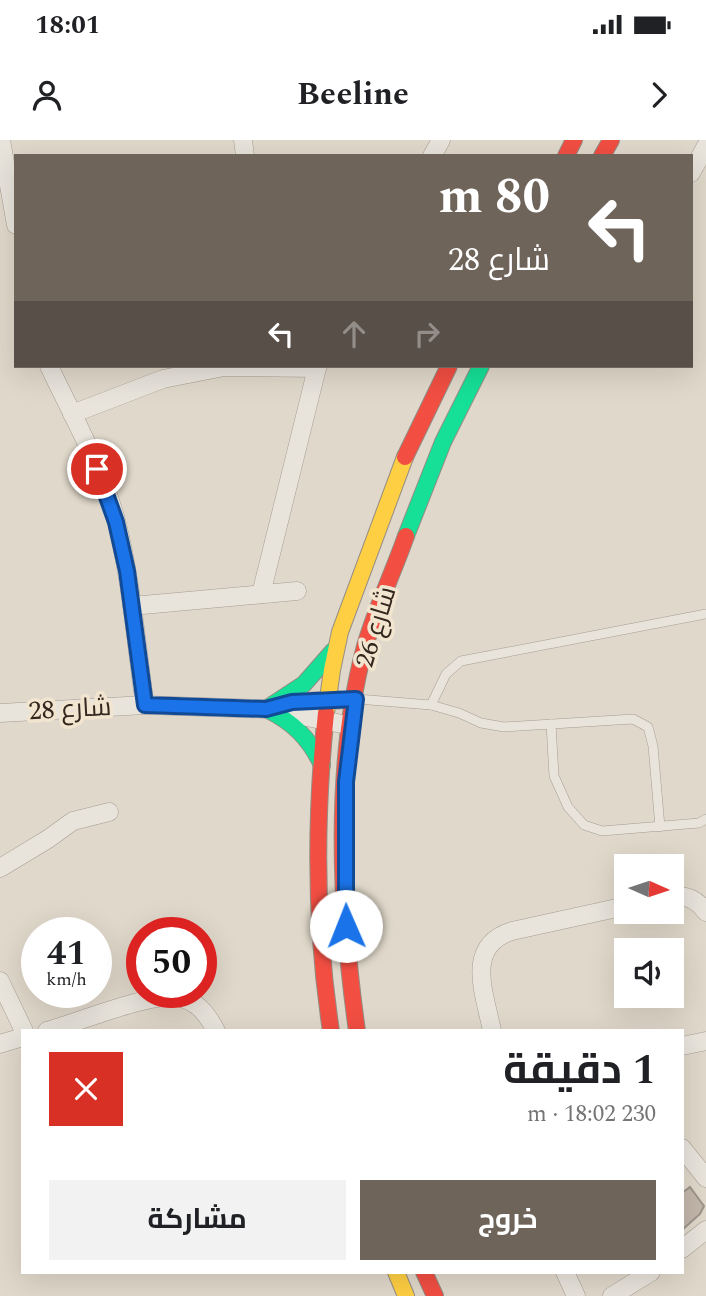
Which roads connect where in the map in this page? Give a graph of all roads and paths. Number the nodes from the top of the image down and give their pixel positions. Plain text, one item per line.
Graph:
1 (1, 140) edge
2 (706, 146) edge
3 (693, 169) edge
4 (14, 214) edge
5 (50, 368) edge
6 (219, 368) edge
7 (317, 368) edge
8 (448, 368) edge
9 (480, 368) edge
10 (72, 414) junction
11 (297, 591) dead end
12 (261, 594) junction
13 (132, 606) junction
14 (706, 614) edge
15 (335, 648) junction
16 (356, 699) junction
17 (327, 700) junction
18 (145, 705) junction
19 (431, 705) junction
20 (266, 709) junction
21 (0, 713) edge
22 (325, 721) junction
23 (551, 724) junction
24 (352, 726) junction
25 (322, 765) junction
26 (109, 812) dead end
27 (706, 819) edge
28 (660, 827) junction
29 (0, 868) edge
30 (684, 896) edge
31 (614, 909) edge
32 (706, 912) edge
33 (0, 981) edge
34 (23, 1029) edge
35 (53, 1029) edge
36 (215, 1029) edge
37 (331, 1029) edge
38 (357, 1029) edge
39 (492, 1029) edge
40 (21, 1038) edge
41 (706, 1041) edge
42 (0, 1044) edge
43 (684, 1046) edge
44 (684, 1150) edge
45 (706, 1178) edge
46 (706, 1230) edge
47 (684, 1247) edge
48 (398, 1274) edge
49 (425, 1274) edge
50 (566, 1274) edge
51 (647, 1274) edge
52 (406, 1296) edge
53 (435, 1296) edge
54 (576, 1296) edge
55 (612, 1296) edge

1 - 4 street
2 - 3 street
5 - 10 street
6 - 10 street
7 - 12 street
8 - 15 main road, شارع 26
9 - 16 main road, شارع 26
10 - 13 street
11 - 12 street
12 - 13 street
13 - 18 street
14 - 19 lane
15 - 17 main road, شارع 26
15 - 20 main road
16 - 17 street, شارع 28
16 - 19 lane
16 - 24 main road, شارع 26
17 - 20 street, شارع 28
17 - 22 main road, شارع 26
18 - 20 street, شارع 28
18 - 21 street, شارع 28
19 - 23 lane
20 - 22 street, شارع 28
20 - 25 main road
22 - 24 street, شارع 28
22 - 25 main road, شارع 26
23 - 28 lane
23 - 28 lane
24 - 38 main road, شارع 26
25 - 37 main road, شارع 26
26 - 29 street
27 - 28 lane
30 - 32 street
31 - 39 street
33 - 34 street
35 - 36 street
40 - 42 street
41 - 43 street
44 - 45 street
46 - 47 street
48 - 52 main road
49 - 53 main road
50 - 54 street
51 - 55 street

